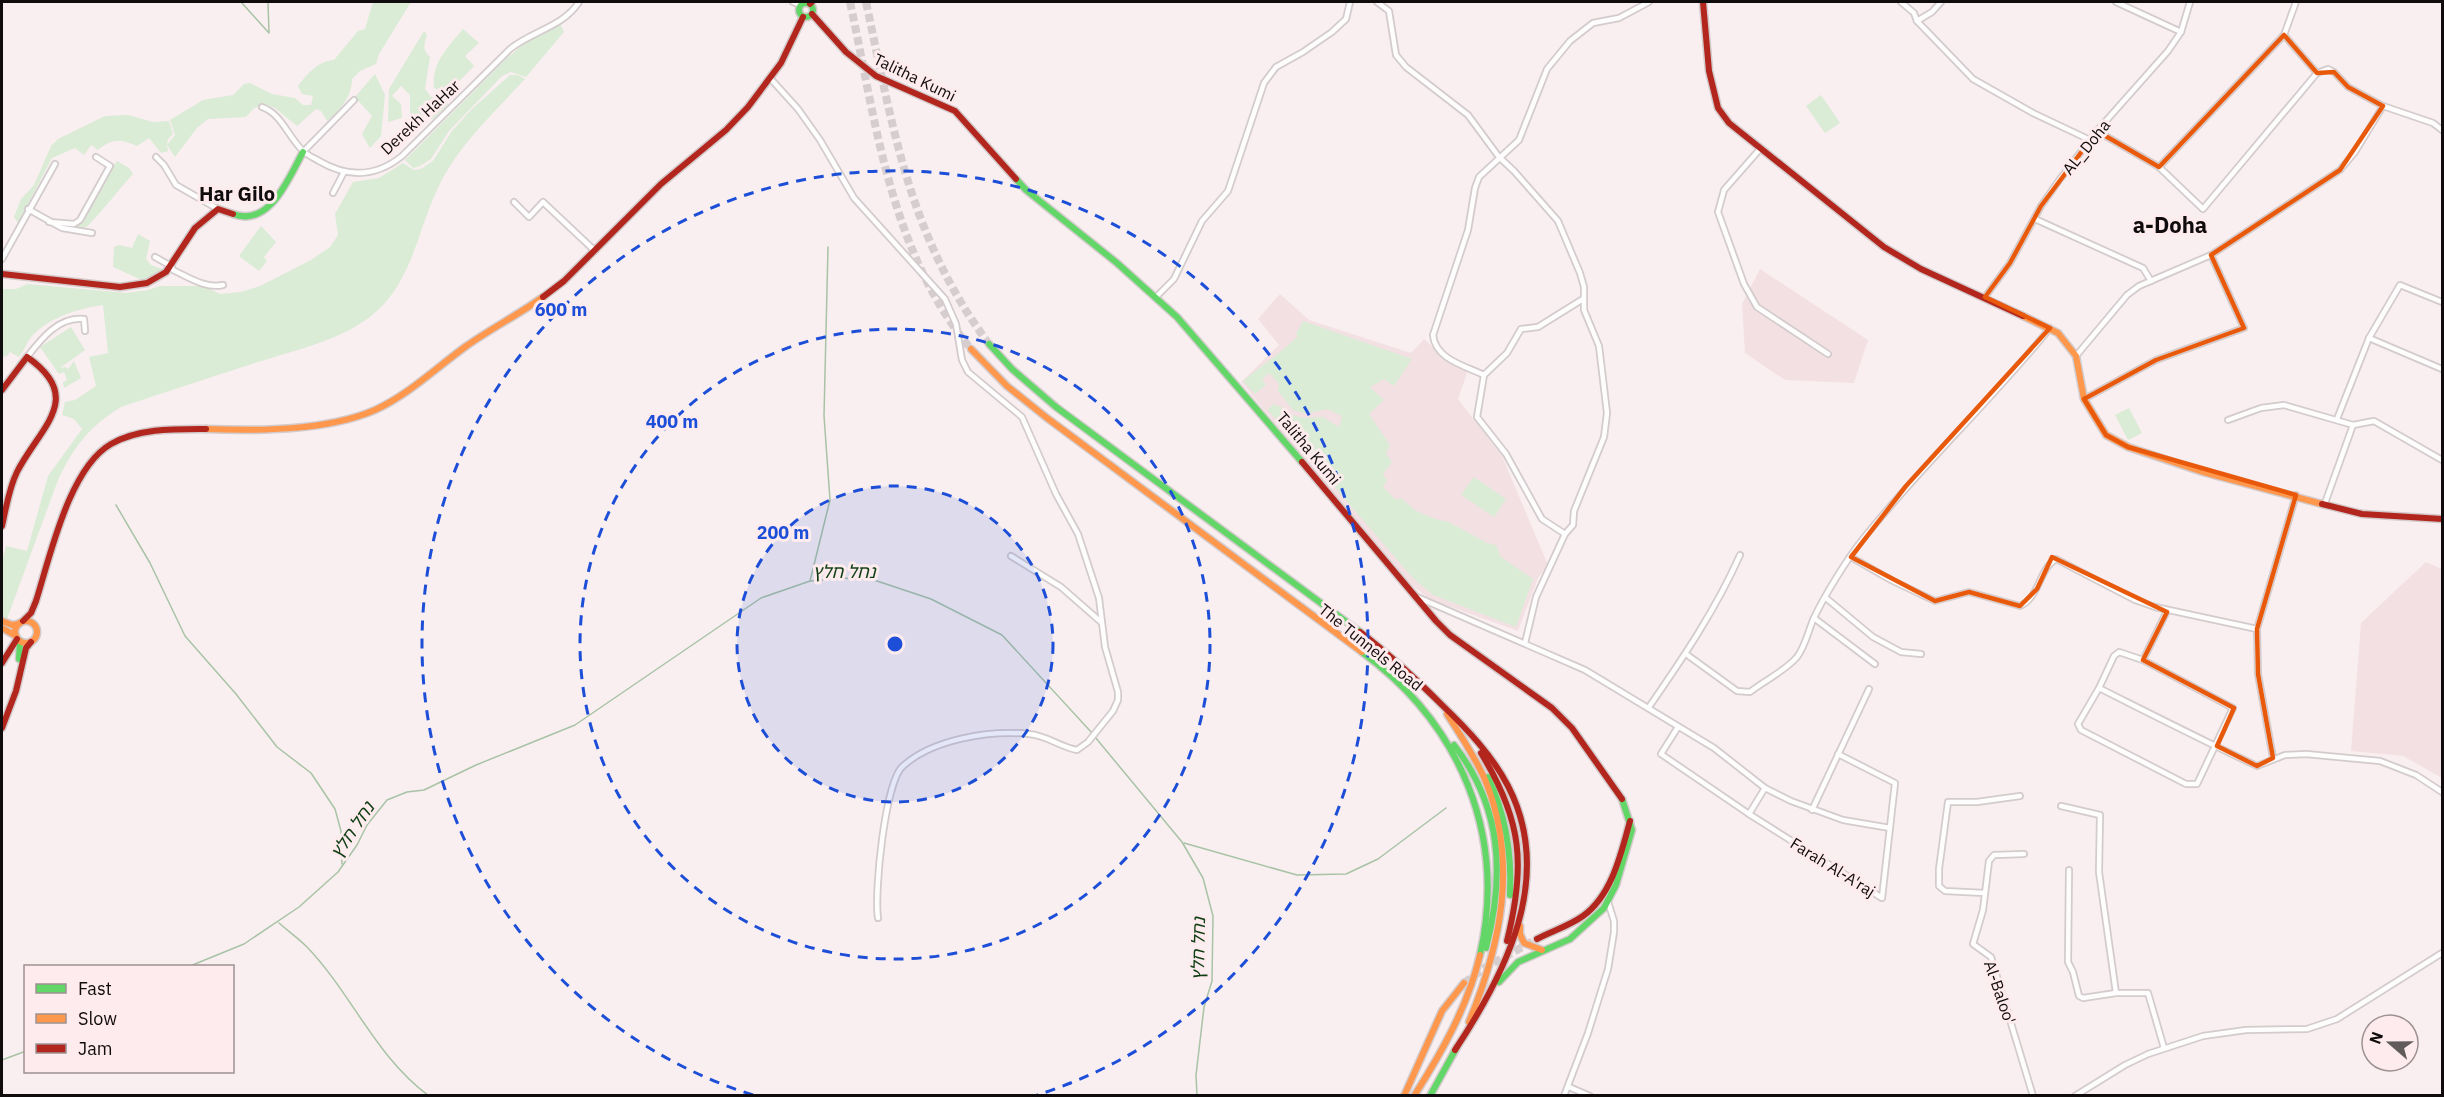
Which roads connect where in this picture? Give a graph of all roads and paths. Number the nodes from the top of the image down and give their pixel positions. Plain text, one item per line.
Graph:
1 (579, 2) edge
2 (793, 2) edge
3 (1350, 2) edge
4 (1377, 2) edge
5 (1649, 2) edge
6 (1703, 2) edge
7 (1901, 2) edge
8 (1941, 2) edge
9 (2116, 2) edge
10 (2190, 2) edge
11 (2296, 2) edge
12 (811, 3) edge
13 (800, 5) junction
14 (812, 14) junction
15 (803, 17) junction
16 (1917, 21) junction
17 (2181, 32) junction
18 (2284, 35) junction
19 (2317, 73) junction
20 (770, 78) junction
21 (354, 100) dead end
22 (2383, 106) junction
23 (262, 107) dead end
24 (2442, 130) edge
25 (2097, 131) junction
26 (2091, 140) junction
27 (1760, 149) junction
28 (303, 152) junction
29 (96, 157) dead end
30 (156, 157) dead end
31 (1499, 157) junction
32 (55, 164) dead end
33 (2159, 167) junction
34 (344, 172) junction
35 (333, 193) dead end
36 (514, 202) dead end
37 (28, 209) junction
38 (218, 209) junction
39 (2035, 219) junction
40 (49, 222) junction
41 (92, 232) dead end
42 (595, 251) junction
43 (2211, 255) junction
44 (155, 256) dead end
45 (2, 259) edge
46 (171, 267) junction
47 (2, 274) edge
48 (2151, 281) junction
49 (223, 285) dead end
50 (1156, 297) junction
51 (1985, 297) junction
52 (1583, 299) junction
53 (2442, 302) edge
54 (2050, 328) junction
55 (85, 331) dead end
56 (2369, 338) junction
57 (989, 344) tunnel mouth
58 (971, 349) tunnel mouth
59 (1828, 354) dead end
60 (2076, 356) junction
61 (27, 357) junction
62 (2442, 369) edge
63 (1484, 375) junction
64 (2, 390) edge
65 (2084, 399) junction
66 (2228, 420) dead end
67 (2337, 420) junction
68 (2353, 425) junction
69 (2442, 460) edge
70 (2296, 495) junction
71 (2325, 503) junction
72 (2442, 519) edge
73 (2, 526) edge
74 (1565, 534) junction
75 (1740, 555) dead end
76 (1011, 556) dead end
77 (1851, 557) junction
78 (1415, 597) junction
79 (1826, 598) junction
80 (35, 603) junction
81 (2168, 611) junction
82 (1814, 618) junction
83 (2, 621) edge
84 (21, 622) junction
85 (1101, 622) junction
86 (32, 623) junction
87 (2, 628) edge
88 (2257, 629) junction
89 (18, 638) junction
90 (30, 642) junction
91 (1525, 643) junction
92 (1686, 654) junction
93 (1921, 654) dead end
94 (2143, 660) junction
95 (2, 663) edge
96 (1875, 664) dead end
97 (2098, 688) junction
98 (1869, 689) dead end
99 (1419, 703) junction
100 (1440, 703) junction
101 (1649, 707) junction
102 (1446, 709) junction
103 (6, 717) junction
104 (1678, 727) junction
105 (2, 728) edge
106 (2217, 746) junction
107 (1838, 754) junction
108 (2273, 758) junction
109 (1765, 788) junction
110 (2442, 792) edge
111 (2020, 796) dead end
112 (2061, 806) dead end
113 (1812, 810) junction
114 (1749, 814) junction
115 (1504, 815) junction
116 (1630, 821) junction
117 (1482, 827) junction
118 (1890, 828) junction
119 (2024, 854) dead end
120 (2069, 870) dead end
121 (1984, 893) junction
122 (1608, 902) junction
123 (878, 918) dead end
124 (1520, 919) junction
125 (1537, 939) tunnel mouth
126 (1544, 951) junction
127 (2442, 953) edge
128 (1464, 983) tunnel mouth
129 (2116, 993) junction
130 (1461, 1012) junction
131 (1478, 1017) junction
132 (1473, 1025) junction
133 (2164, 1048) junction
134 (1455, 1050) junction
135 (1569, 1087) junction
136 (1404, 1095) edge
137 (1414, 1095) edge
138 (1430, 1095) edge
139 (1564, 1095) edge
140 (1590, 1095) edge
141 (2033, 1095) edge
142 (2075, 1095) edge

1 - 34 street, Derekh HaHar
2 - 13 street
3 - 50 street
4 - 31 street
5 - 31 street
6 - 27 main road
7 - 16 street
8 - 16 street
9 - 17 street
10 - 17 street, AL_Doha
11 - 18 street
12 - 13 main road
12 - 14 main road
13 - 15 main road
14 - 15 main road
14 - 50 main road, Talitha Kumi
15 - 20 main road
16 - 26 street
17 - 25 street, AL_Doha
18 - 19 street
18 - 33 street
19 - 22 street
19 - 33 street
20 - 42 main road
20 - 85 street
21 - 28 street
22 - 24 street
22 - 43 street
23 - 28 street
25 - 26 street, AL_Doha
25 - 33 street
26 - 39 street, AL_Doha
27 - 51 main road
27 - 59 street
28 - 34 street, Derekh HaHar
28 - 38 main road
29 - 40 street
30 - 38 street
31 - 52 street
31 - 63 street
32 - 37 street
34 - 35 street
36 - 42 street
37 - 40 street
37 - 45 street
38 - 46 main road
39 - 48 street
39 - 51 street, AL_Doha
40 - 41 street
42 - 80 main road
43 - 48 street
43 - 65 street
44 - 46 street
46 - 47 main road
46 - 49 street
48 - 60 street
50 - 78 main road, Talitha Kumi
51 - 54 main road
52 - 63 street
52 - 74 street
53 - 56 street
54 - 60 main road
54 - 77 street
55 - 61 street
56 - 62 street
56 - 67 street
57 - 100 main road, The Tunnels Road
58 - 99 main road, The Tunnels Road
60 - 65 main road
61 - 64 main road
61 - 73 main road
63 - 74 street
65 - 70 main road
66 - 67 street
67 - 68 street
68 - 69 street
68 - 71 street
70 - 71 main road
70 - 88 street
71 - 72 main road
74 - 91 street
75 - 92 street
76 - 85 street
77 - 79 street
77 - 81 street
78 - 91 street
78 - 116 main road, Talitha Kumi
79 - 82 street
79 - 93 street
80 - 84 main road
80 - 86 main road
81 - 88 street
81 - 94 street
82 - 92 street
82 - 96 street
83 - 84 main road
84 - 86 main road
84 - 89 main road
85 - 123 street
86 - 90 main road
87 - 89 main road
88 - 108 street
89 - 90 main road
89 - 95 main road
89 - 103 main road
90 - 103 main road
91 - 101 street
92 - 101 street
94 - 97 street
94 - 106 street
97 - 106 street
97 - 106 street
98 - 107 street
99 - 115 main road
99 - 117 main road, The Tunnels Road
100 - 102 main road
100 - 115 main road
101 - 104 street
102 - 115 main road
102 - 115 main road
103 - 105 main road
104 - 109 street
104 - 114 street, Farah Al-A'raj
106 - 108 street
107 - 113 street
107 - 118 street, Farah Al-A'raj
108 - 110 street
109 - 113 street
109 - 114 street
111 - 121 street
112 - 129 street
113 - 118 street
114 - 118 street, Farah Al-A'raj
115 - 117 main road
115 - 124 main road
115 - 130 main road
115 - 131 main road
115 - 132 main road
115 - 134 main road
116 - 122 main road, Talitha Kumi
116 - 125 main road
117 - 130 main road, The Tunnels Road
119 - 121 street, Al-Baloo'
120 - 129 street
121 - 141 street, Al-Baloo'
122 - 126 main road, Talitha Kumi
122 - 135 street
124 - 126 main road
124 - 131 main road
126 - 131 main road, Talitha Kumi
127 - 133 street
128 - 136 main road
129 - 133 street
130 - 137 main road, The Tunnels Road
131 - 132 main road
132 - 134 main road
133 - 142 street
134 - 138 main road
135 - 139 street
135 - 140 street

